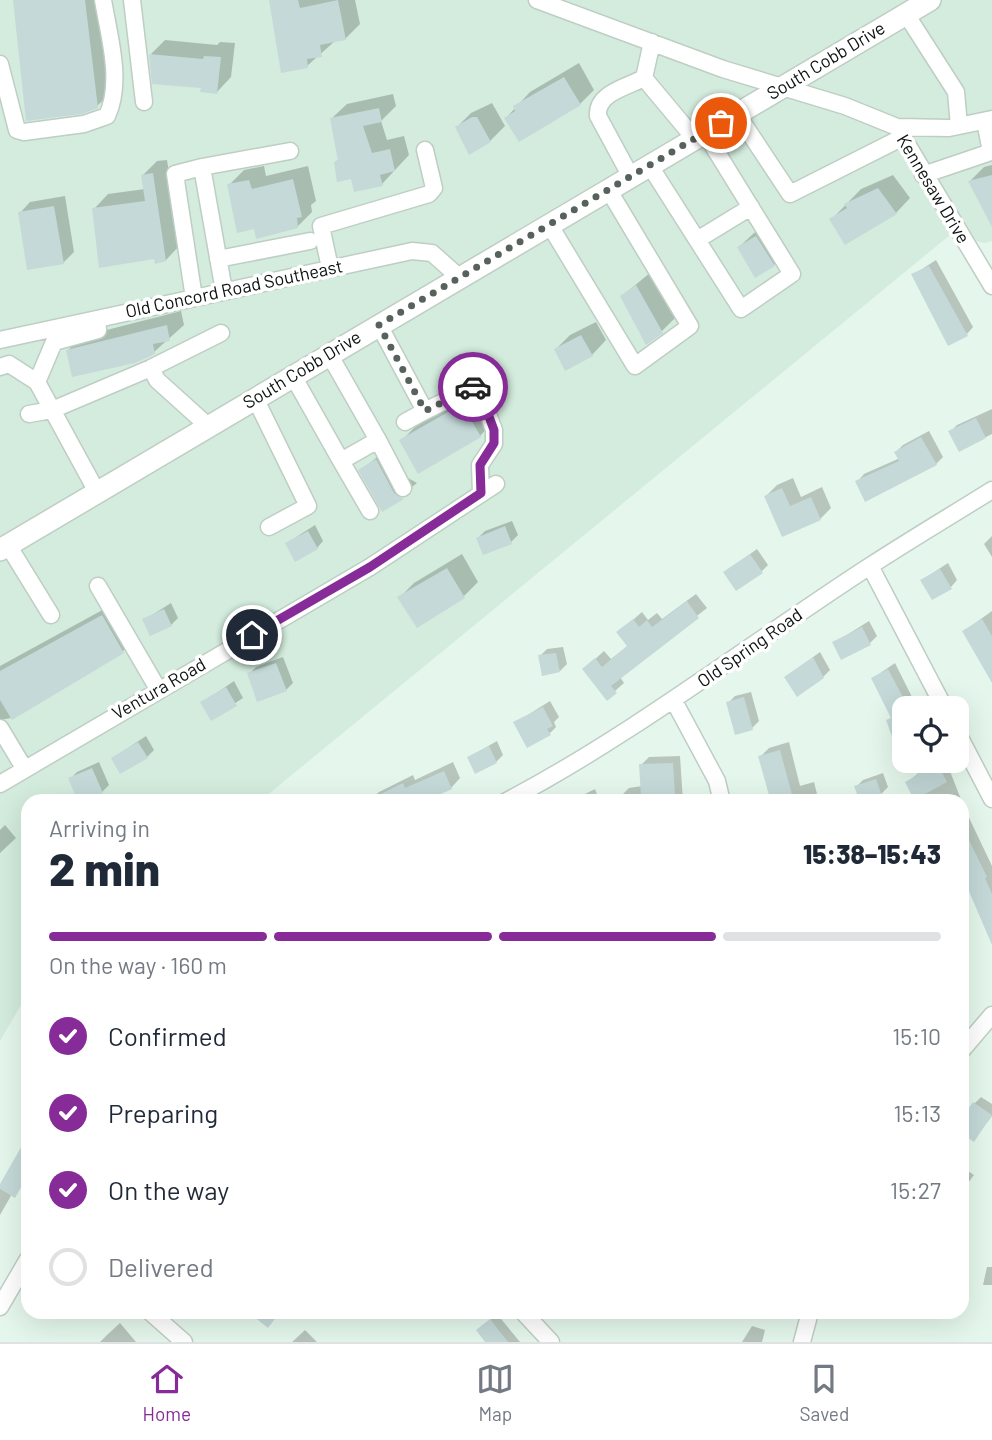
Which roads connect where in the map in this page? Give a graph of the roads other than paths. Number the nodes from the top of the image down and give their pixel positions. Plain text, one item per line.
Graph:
1 (103, 0) edge
2 (132, 0) edge
3 (537, 0) edge
4 (930, 0) edge
5 (906, 14) junction
6 (652, 42) junction
7 (0, 64) edge
8 (644, 78) junction
9 (780, 88) junction
10 (144, 102) dead end
11 (737, 114) junction
12 (989, 120) edge
13 (960, 126) junction
14 (899, 132) junction
15 (700, 136) junction
16 (425, 150) dead end
17 (290, 151) dead end
18 (650, 166) junction
19 (202, 167) junction
20 (923, 175) junction
21 (631, 177) junction
22 (608, 189) junction
23 (751, 207) junction
24 (549, 224) junction
25 (697, 240) junction
26 (310, 241) dead end
27 (218, 259) junction
28 (330, 268) junction
29 (460, 277) junction
30 (992, 286) edge
31 (224, 291) junction
32 (194, 298) junction
33 (97, 319) junction
34 (379, 325) junction
35 (221, 333) dead end
36 (0, 340) edge
37 (330, 354) junction
38 (0, 367) edge
39 (151, 368) junction
40 (293, 376) junction
41 (37, 382) junction
42 (255, 398) junction
43 (52, 410) junction
44 (425, 411) junction
45 (29, 414) dead end
46 (405, 422) dead end
47 (208, 426) junction
48 (378, 440) junction
49 (341, 461) junction
50 (496, 484) dead end
51 (403, 488) dead end
52 (992, 490) edge
53 (97, 492) junction
54 (481, 493) junction
55 (370, 511) dead end
56 (269, 527) dead end
57 (4, 547) edge
58 (870, 566) junction
59 (99, 586) dead end
60 (51, 615) dead end
61 (158, 689) junction
62 (938, 696) edge
63 (674, 702) junction
64 (0, 728) edge
65 (969, 755) edge
66 (24, 768) junction
67 (0, 785) edge
68 (520, 794) edge
69 (720, 794) edge
70 (992, 799) edge
71 (992, 1015) edge
72 (969, 1042) edge
73 (21, 1271) edge
74 (0, 1307) edge
75 (158, 1319) edge
76 (530, 1319) edge
77 (808, 1319) edge
78 (184, 1342) edge
79 (551, 1342) edge
80 (802, 1342) edge

1 - 7 street
2 - 10 street
3 - 6 street
4 - 5 main road, South Cobb Drive
5 - 9 main road, South Cobb Drive
5 - 13 street
6 - 8 street
6 - 9 street
8 - 15 street
8 - 21 street
9 - 11 main road, South Cobb Drive
9 - 14 street
11 - 14 street
11 - 15 main road, South Cobb Drive
12 - 13 street
12 - 20 street
13 - 14 street
14 - 20 street, Kennesaw Drive
15 - 18 main road, South Cobb Drive
15 - 23 street
16 - 28 street
17 - 19 street
18 - 21 main road, South Cobb Drive
18 - 25 street
19 - 27 street
19 - 32 street
20 - 30 street, Kennesaw Drive
21 - 22 main road, South Cobb Drive
22 - 24 main road, South Cobb Drive
22 - 24 street
23 - 25 street
23 - 25 street
24 - 29 main road, South Cobb Drive
26 - 27 street
27 - 31 street
28 - 29 street, Old Concord Road Southeast
28 - 31 street, Old Concord Road Southeast
29 - 34 main road, South Cobb Drive
31 - 32 street, Old Concord Road Southeast
32 - 33 street, Old Concord Road Southeast
33 - 36 street, Old Concord Road Southeast
33 - 41 street
34 - 37 main road, South Cobb Drive
34 - 44 street
35 - 39 street
37 - 40 main road, South Cobb Drive
37 - 48 street
38 - 41 street
39 - 43 street
39 - 47 street
40 - 42 main road, South Cobb Drive
40 - 49 street
41 - 43 street
42 - 47 main road, South Cobb Drive
42 - 56 street
43 - 45 street
43 - 53 street
44 - 46 street
44 - 54 street
47 - 53 main road, South Cobb Drive
48 - 49 street
48 - 51 street
49 - 55 street
50 - 54 street, Ventura Road
52 - 58 street, Old Spring Road
53 - 57 main road, South Cobb Drive
54 - 61 street, Ventura Road
57 - 60 street
58 - 62 street
58 - 63 street, Old Spring Road
59 - 61 street
61 - 66 street, Ventura Road
63 - 68 street, Old Spring Road
63 - 69 street
64 - 66 street
65 - 70 street
66 - 67 street, Ventura Road
71 - 72 street
73 - 74 street
75 - 78 street
76 - 79 street
77 - 80 street

